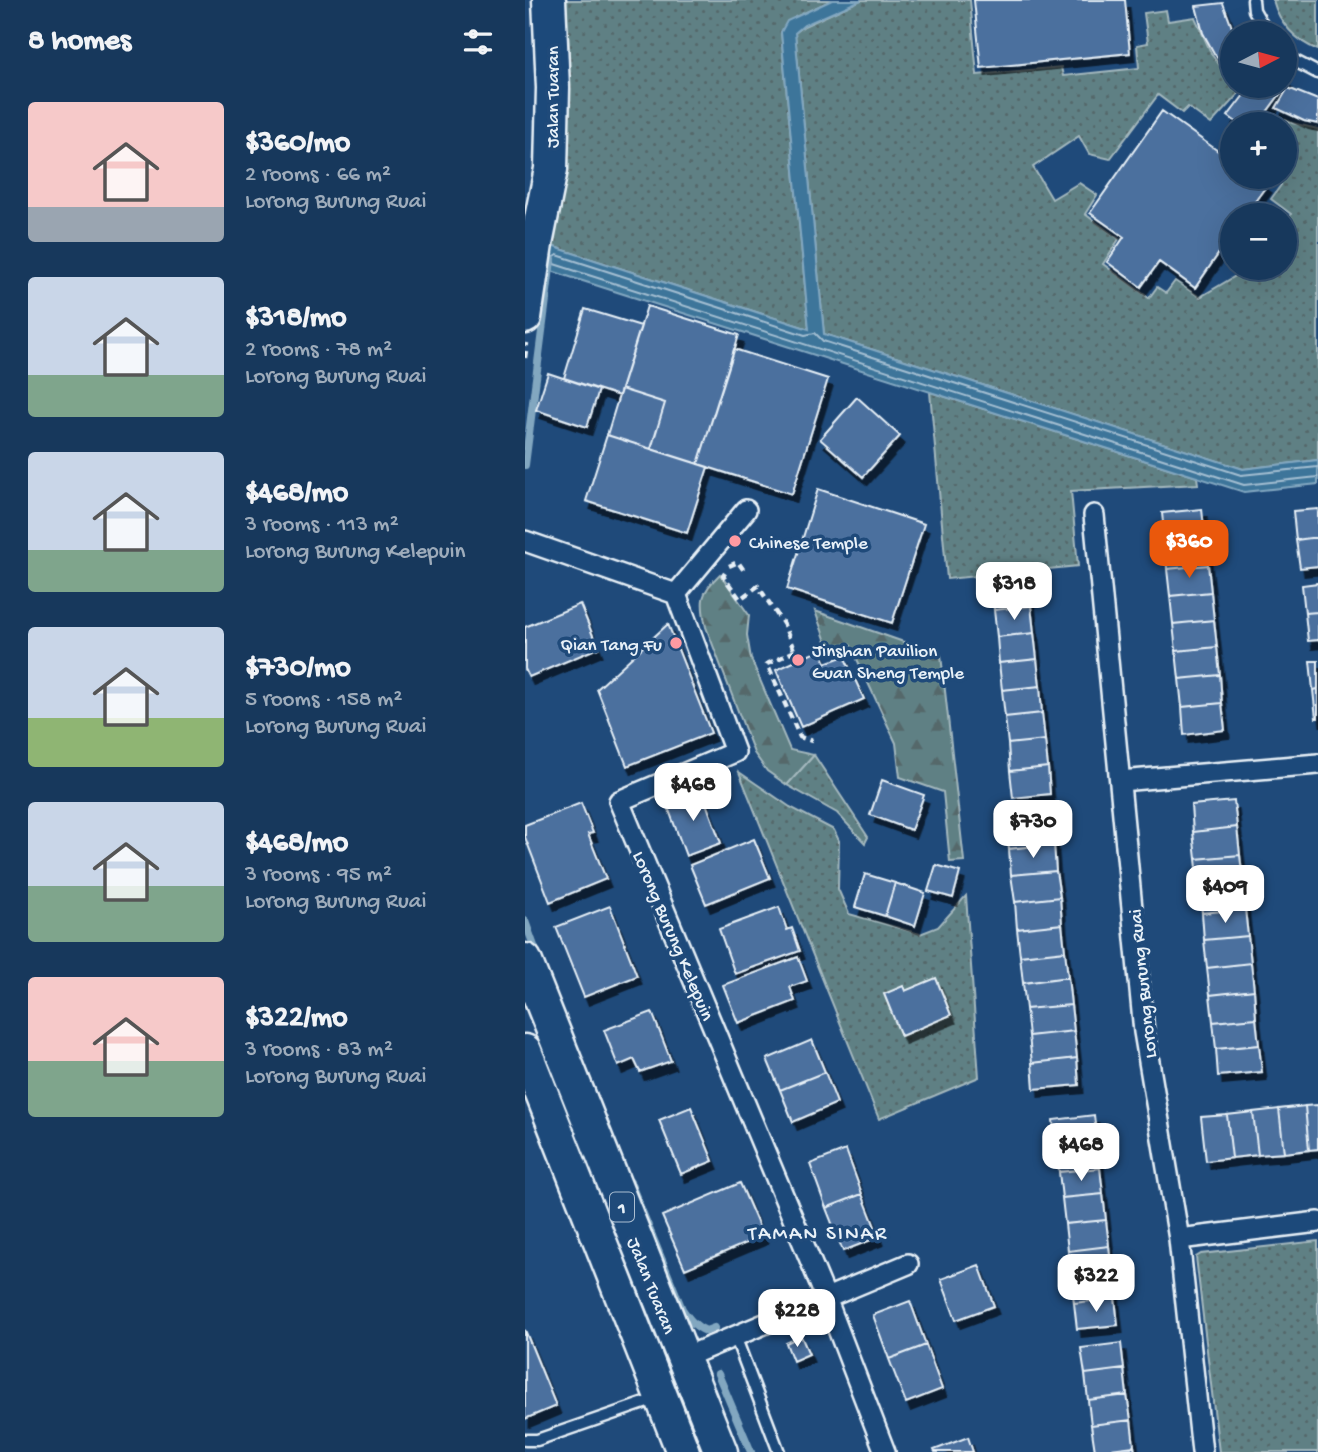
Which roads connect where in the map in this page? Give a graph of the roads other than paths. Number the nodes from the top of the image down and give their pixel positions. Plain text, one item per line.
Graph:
1 (549, 0) edge
2 (1253, 0) edge
3 (1260, 21) edge
4 (1297, 62) edge
5 (1318, 73) edge
6 (525, 317) edge
7 (745, 510) dead end
8 (1094, 515) dead end
9 (525, 541) edge
10 (675, 594) junction
11 (1318, 764) edge
12 (1120, 781) junction
13 (525, 960) edge
14 (525, 1051) edge
15 (1318, 1222) edge
16 (1179, 1239) junction
17 (908, 1264) dead end
18 (826, 1298) junction
19 (735, 1336) junction
20 (683, 1358) junction
21 (660, 1397) junction
22 (525, 1440) edge
23 (717, 1445) edge
24 (683, 1452) edge
25 (779, 1452) edge
26 (885, 1452) edge
27 (1202, 1452) edge

1 - 6 main road, Jalan Tuaran
2 - 3 lane
4 - 5 lane
7 - 10 street
8 - 12 street, Lorong Burung Ruai
9 - 10 street
10 - 18 street, Lorong Burung Kelepuin
11 - 12 street
12 - 16 street, Lorong Burung Ruai
13 - 20 main road, Jalan Tuaran / 1
14 - 21 main road, Jalan Tuaran / 1
15 - 16 street
16 - 27 street, Lorong Burung Ruai
17 - 18 street
18 - 19 street
18 - 26 street, Lorong Burung Kelepuin
19 - 20 street
19 - 25 lane
20 - 23 main road, Jalan Tuaran / 1
21 - 22 lane
21 - 24 main road, Jalan Tuaran / 1

